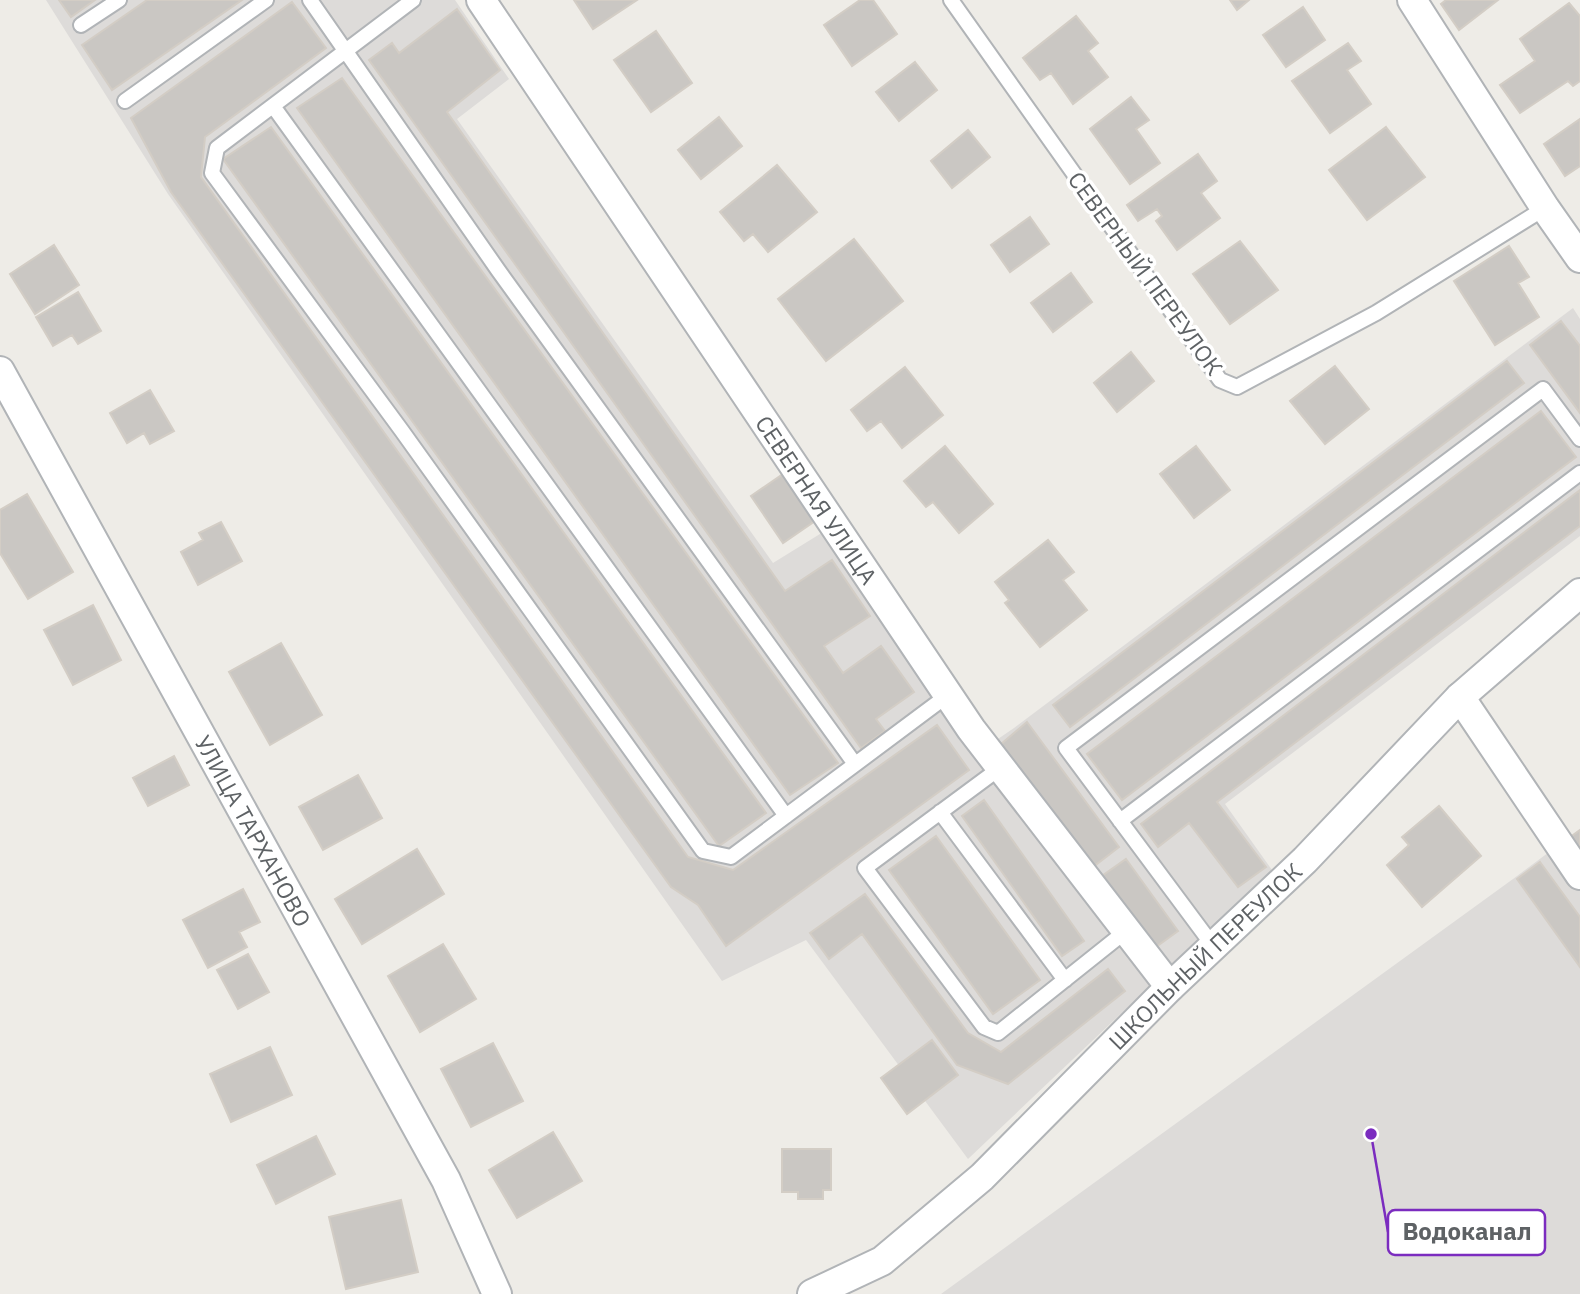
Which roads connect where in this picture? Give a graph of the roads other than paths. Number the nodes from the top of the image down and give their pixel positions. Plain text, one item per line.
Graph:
1 (119, 0) edge
2 (266, 0) edge
3 (310, 0) edge
4 (413, 0) edge
5 (481, 0) edge
6 (951, 0) edge
7 (1412, 0) edge
8 (81, 25) dead end
9 (345, 51) junction
10 (125, 101) dead end
11 (273, 106) junction
12 (1545, 208) junction
13 (1580, 258) edge
14 (0, 371) edge
15 (1580, 439) edge
16 (1580, 472) edge
17 (1580, 593) edge
18 (948, 695) junction
19 (1460, 697) junction
20 (855, 764) junction
21 (1000, 768) junction
22 (940, 812) junction
23 (786, 816) junction
24 (1120, 821) junction
25 (1580, 875) edge
26 (1126, 931) junction
27 (1213, 947) junction
28 (1065, 980) junction
29 (1170, 988) junction
30 (497, 1294) edge
31 (812, 1294) edge

1 - 8 lane
2 - 10 lane
3 - 9 lane
4 - 9 lane
5 - 18 street, СЕВЕРНАЯ УЛИЦА
6 - 12 lane, СЕВЕРНЫЙ ПЕРЕУЛОК
7 - 12 street
9 - 11 lane
9 - 20 lane
11 - 23 lane
11 - 23 lane
12 - 13 street
14 - 30 street, УЛИЦА ТАРХАНОВО
15 - 24 lane
16 - 24 lane
17 - 19 street, ШКОЛЬНЫЙ ПЕРЕУЛОК
18 - 20 lane
18 - 21 street, СЕВЕРНАЯ УЛИЦА
19 - 25 street
19 - 27 street, ШКОЛЬНЫЙ ПЕРЕУЛОК
20 - 23 lane
21 - 22 lane
21 - 26 street, СЕВЕРНАЯ УЛИЦА
22 - 28 lane
22 - 28 lane
24 - 27 lane
26 - 28 lane
26 - 29 street, СЕВЕРНАЯ УЛИЦА
27 - 29 street, ШКОЛЬНЫЙ ПЕРЕУЛОК
29 - 31 street, ШКОЛЬНЫЙ ПЕРЕУЛОК

